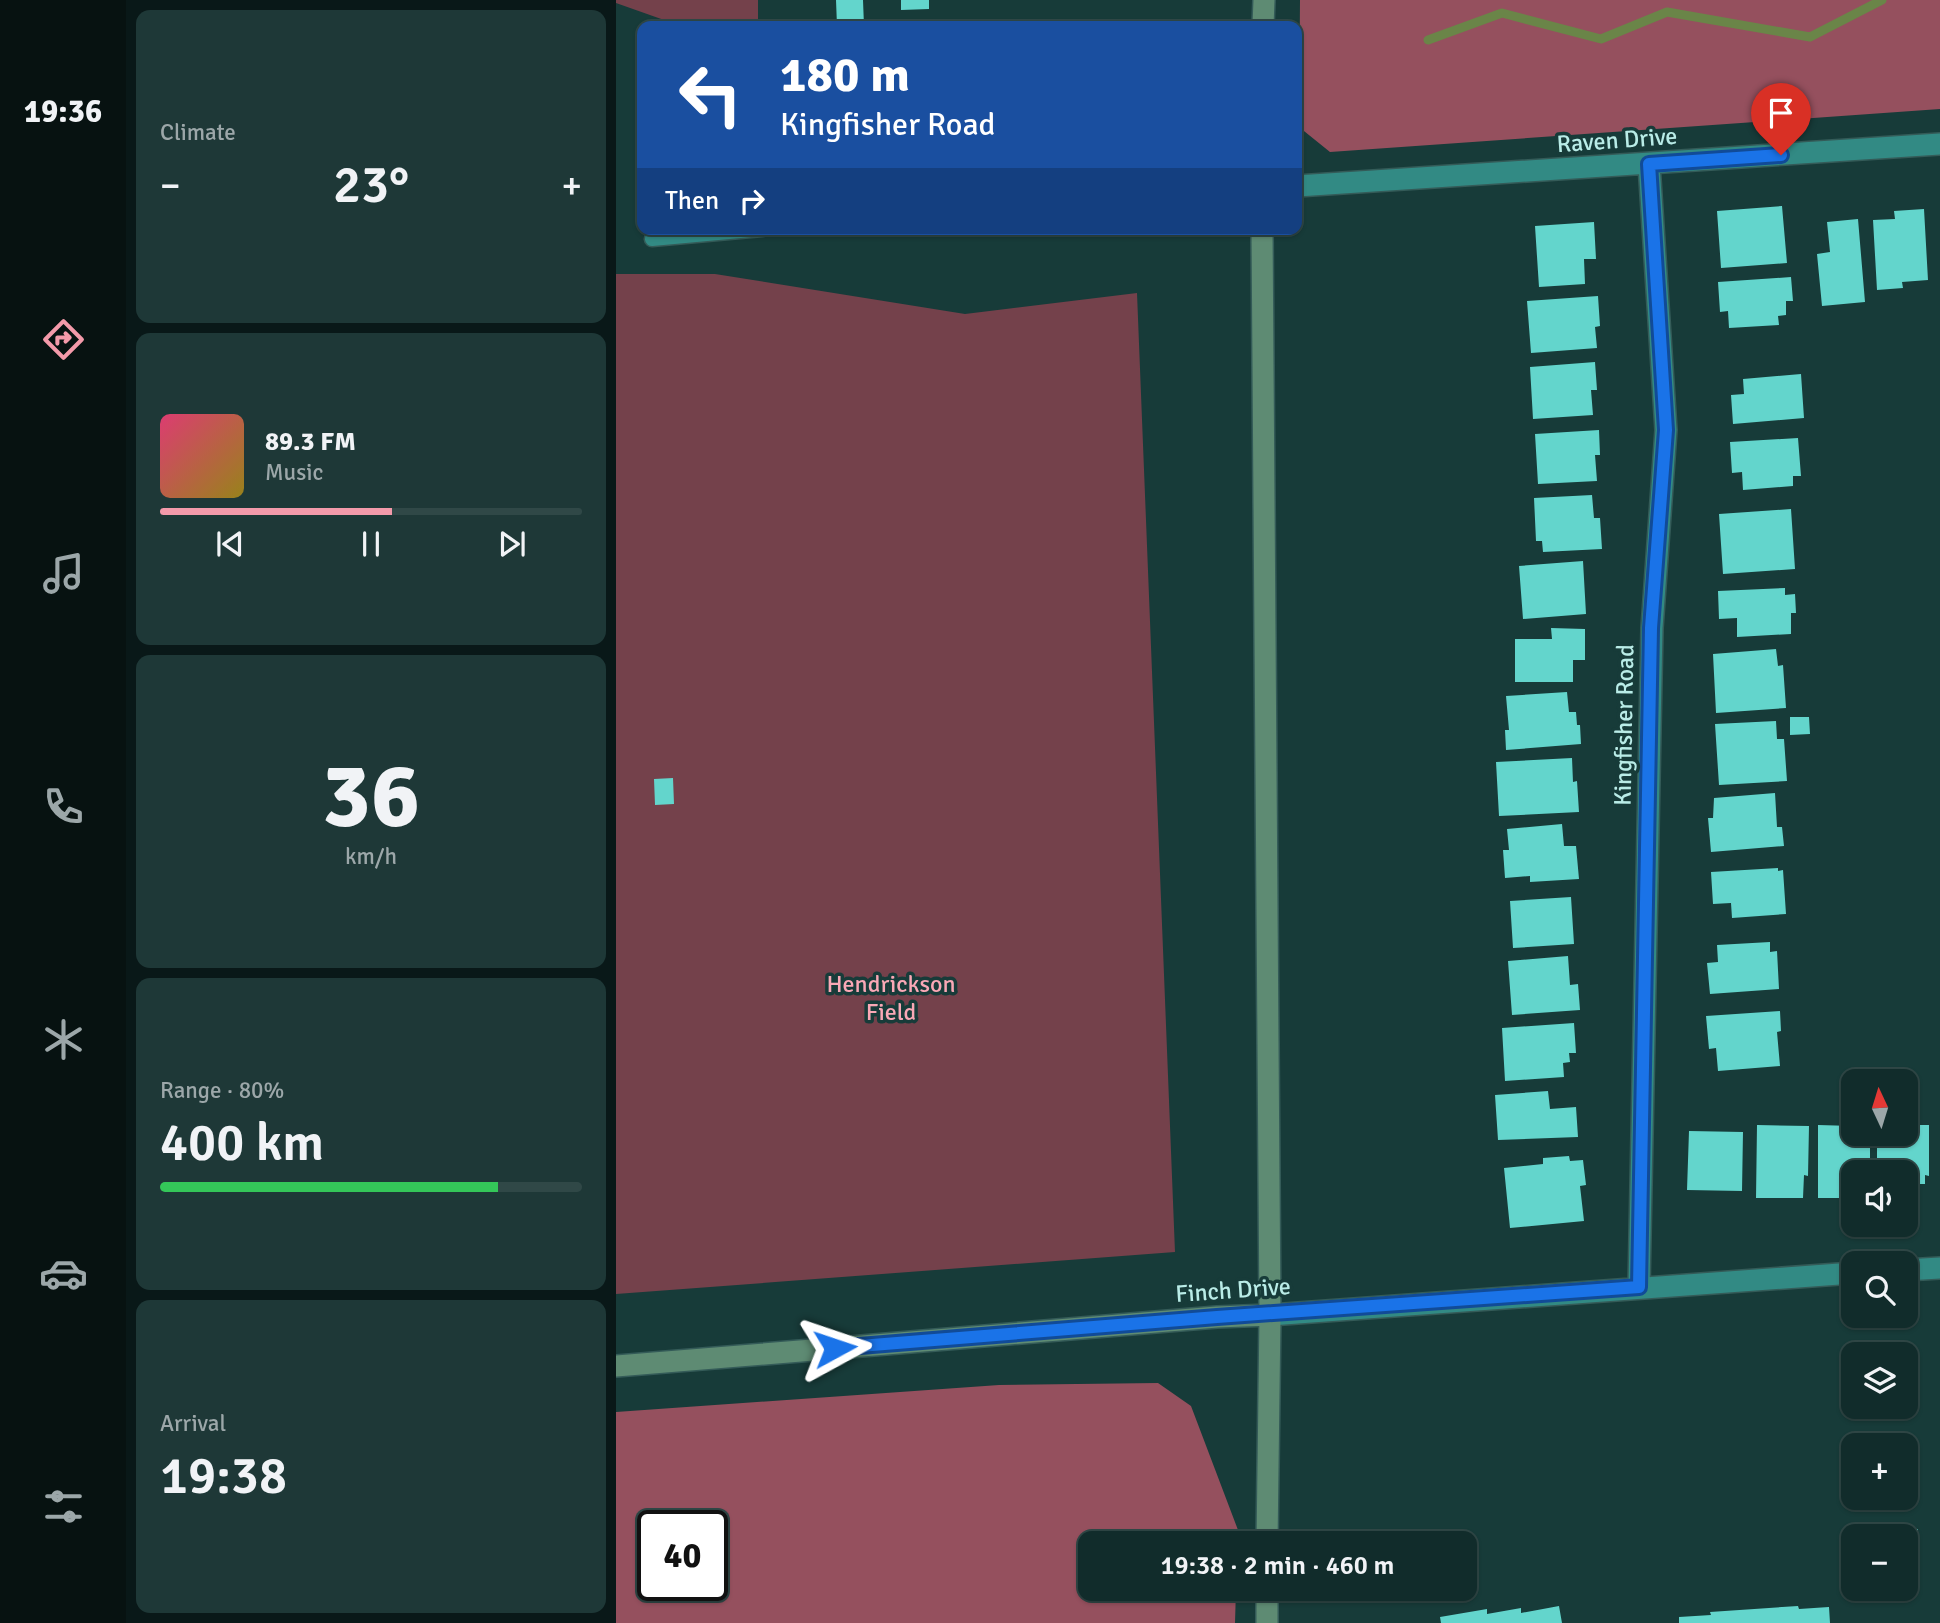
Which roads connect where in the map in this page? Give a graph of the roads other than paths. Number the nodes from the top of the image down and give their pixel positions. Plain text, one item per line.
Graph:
1 (1264, 0) edge
2 (1264, 21) edge
3 (1940, 144) edge
4 (1649, 164) junction
5 (1302, 186) edge
6 (696, 235) edge
7 (1262, 235) edge
8 (652, 239) dead end
9 (1940, 1268) edge
10 (1918, 1269) edge
11 (1841, 1274) edge
12 (1639, 1287) junction
13 (1270, 1315) junction
14 (616, 1366) edge
15 (1267, 1531) edge
16 (1267, 1601) edge
17 (1267, 1623) edge

1 - 2 street
3 - 4 street, Raven Drive
4 - 5 street, Raven Drive
4 - 12 street, Kingfisher Road
6 - 8 lane
7 - 13 street
9 - 10 street
11 - 12 street, Finch Drive
12 - 13 street, Finch Drive
13 - 14 street, Finch Drive
13 - 15 street
16 - 17 street

